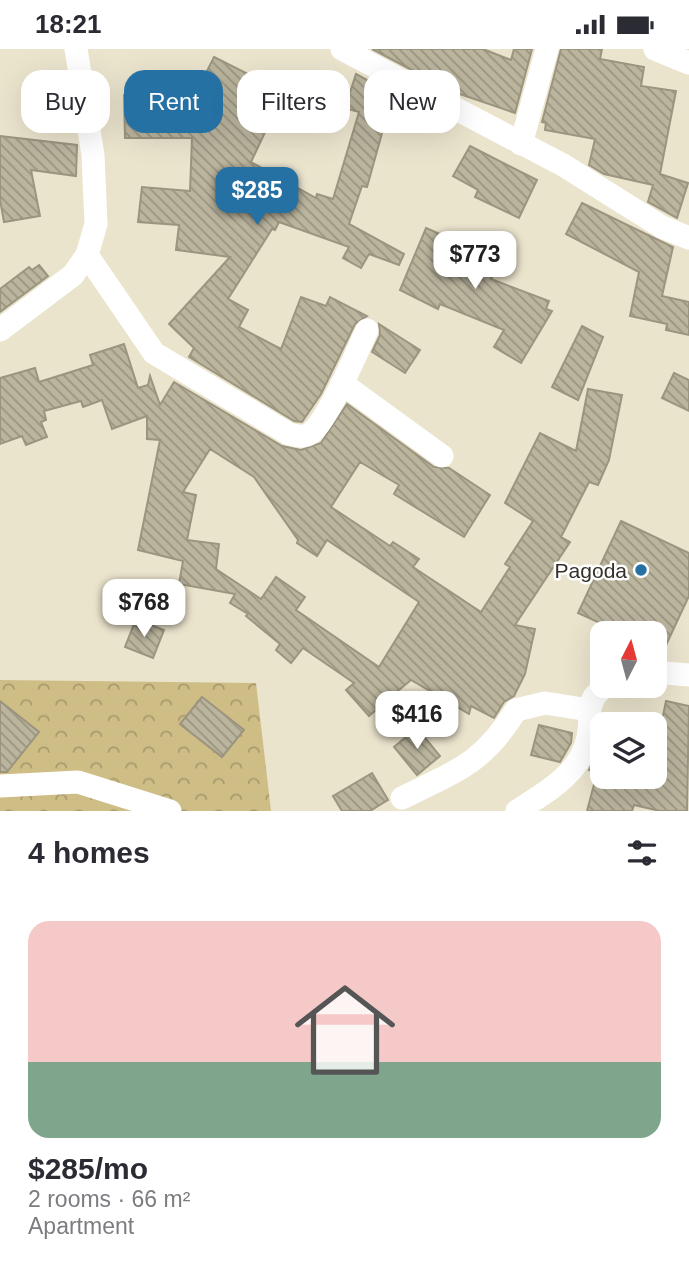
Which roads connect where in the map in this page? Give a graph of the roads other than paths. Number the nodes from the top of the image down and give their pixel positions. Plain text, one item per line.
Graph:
1 (76, 49) edge
2 (342, 49) edge
3 (547, 49) edge
4 (655, 49) edge
5 (689, 63) edge
6 (521, 144) junction
7 (689, 238) edge
8 (87, 255) junction
9 (0, 330) edge
10 (367, 330) dead end
11 (343, 384) junction
12 (442, 456) dead end
13 (667, 673) edge
14 (689, 675) edge
15 (594, 698) edge
16 (589, 710) junction
17 (0, 786) edge
18 (402, 798) dead end
19 (170, 811) edge
20 (517, 811) edge

1 - 8 street
2 - 6 street
3 - 6 street
4 - 5 street
6 - 7 street
8 - 9 street
8 - 11 street
10 - 11 street
11 - 12 street
13 - 14 street
15 - 16 street
16 - 18 street
16 - 20 street
17 - 19 street

